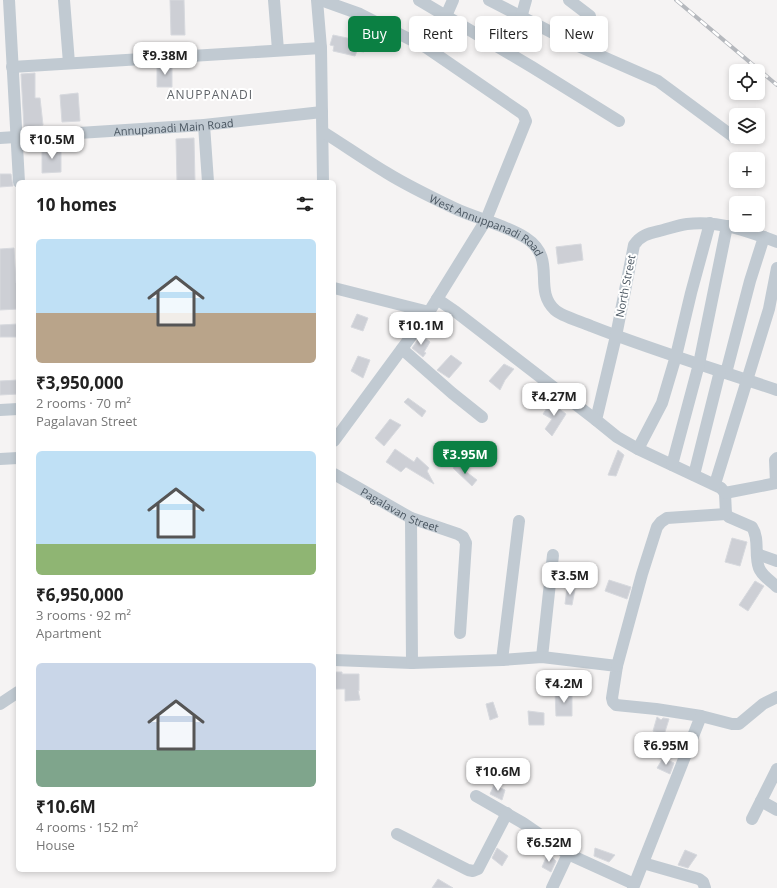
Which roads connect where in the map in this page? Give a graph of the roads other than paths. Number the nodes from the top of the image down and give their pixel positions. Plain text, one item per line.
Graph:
1 (9, 0) edge
2 (64, 0) edge
3 (274, 0) edge
4 (317, 0) edge
5 (321, 0) edge
6 (418, 0) edge
7 (453, 0) edge
8 (489, 0) edge
9 (526, 0) edge
10 (569, 0) edge
11 (446, 16) joint
12 (517, 16) edge
13 (522, 16) edge
14 (590, 16) dead end
15 (542, 28) edge
16 (467, 29) edge
17 (321, 48) junction
18 (278, 50) junction
19 (69, 63) junction
20 (12, 67) junction
21 (322, 112) junction
22 (619, 121) dead end
23 (204, 125) junction
24 (323, 132) junction
25 (729, 134) edge
26 (17, 137) junction
27 (0, 138) edge
28 (19, 180) edge
29 (208, 180) edge
30 (323, 180) edge
31 (486, 220) junction
32 (710, 223) junction
33 (727, 226) junction
34 (764, 237) junction
35 (777, 242) edge
36 (777, 268) edge
37 (336, 289) edge
38 (437, 299) junction
39 (428, 312) junction
40 (616, 336) junction
41 (402, 349) junction
42 (676, 356) junction
43 (699, 364) junction
44 (723, 372) junction
45 (746, 380) junction
46 (777, 390) edge
47 (16, 409) edge
48 (0, 410) edge
49 (482, 417) dead end
50 (596, 420) junction
51 (336, 422) edge
52 (346, 425) junction
53 (336, 438) edge
54 (638, 449) junction
55 (16, 458) edge
56 (777, 458) edge
57 (0, 459) edge
58 (672, 465) junction
59 (336, 475) edge
60 (694, 475) junction
61 (776, 483) edge
62 (715, 484) junction
63 (725, 493) junction
64 (726, 514) junction
65 (411, 518) junction
66 (519, 521) dead end
67 (757, 554) junction
68 (553, 555) dead end
69 (777, 561) edge
70 (777, 587) edge
71 (460, 633) dead end
72 (542, 657) junction
73 (336, 660) edge
74 (502, 660) junction
75 (412, 663) junction
76 (617, 666) junction
77 (16, 693) edge
78 (777, 697) edge
79 (0, 704) edge
80 (701, 716) junction
81 (777, 769) edge
82 (476, 796) dead end
83 (761, 801) junction
84 (777, 810) edge
85 (507, 813) junction
86 (752, 820) dead end
87 (397, 834) dead end
88 (568, 854) junction
89 (643, 863) junction
90 (633, 886) edge
91 (552, 888) edge
92 (705, 888) edge

1 - 20 street
2 - 19 street
3 - 18 street
4 - 17 street
5 - 31 street
6 - 11 street
7 - 11 street
8 - 12 street
9 - 13 street
10 - 14 street
15 - 25 street
16 - 22 street
17 - 18 street
17 - 21 street
18 - 19 street
19 - 20 street
20 - 26 street
21 - 23 street, Annupanadi Main Road
21 - 24 street
23 - 26 street, Annupanadi Main Road
23 - 29 street
24 - 30 street
24 - 31 street, West Annuppanadi Road
26 - 27 street, Annupanadi Main Road
26 - 28 street
31 - 38 street
31 - 40 street, West Annuppanadi Road
32 - 33 street, North Street
32 - 40 street, North Street
32 - 42 street
33 - 34 street, North Street
33 - 43 street
34 - 35 street, North Street
34 - 44 street
36 - 45 street
37 - 39 street
38 - 39 street
38 - 50 street
39 - 41 street
40 - 42 street, West Annuppanadi Road
40 - 50 street
41 - 49 street
41 - 52 street
42 - 43 street, West Annuppanadi Road
42 - 54 street
43 - 44 street, West Annuppanadi Road
43 - 58 street
44 - 45 street, West Annuppanadi Road
44 - 60 street
45 - 46 street, West Annuppanadi Road
45 - 62 street
47 - 48 street
50 - 54 street
51 - 52 street
52 - 53 street
54 - 58 street
55 - 57 street
56 - 61 street
58 - 60 street
59 - 65 street, Pagalavan Street
60 - 62 street
61 - 63 street
62 - 63 street
63 - 64 street
64 - 67 street
64 - 76 street
65 - 71 street, Pagalavan Street
65 - 75 street
66 - 74 street
67 - 69 street
67 - 70 street
68 - 72 street
72 - 74 street
72 - 76 street
73 - 75 street
74 - 75 street
76 - 80 street
77 - 79 street
78 - 80 street
80 - 89 street
81 - 83 street
82 - 85 street
83 - 84 street
83 - 86 street
85 - 87 street
85 - 88 street
88 - 90 street
88 - 91 street
89 - 90 street
89 - 92 street

